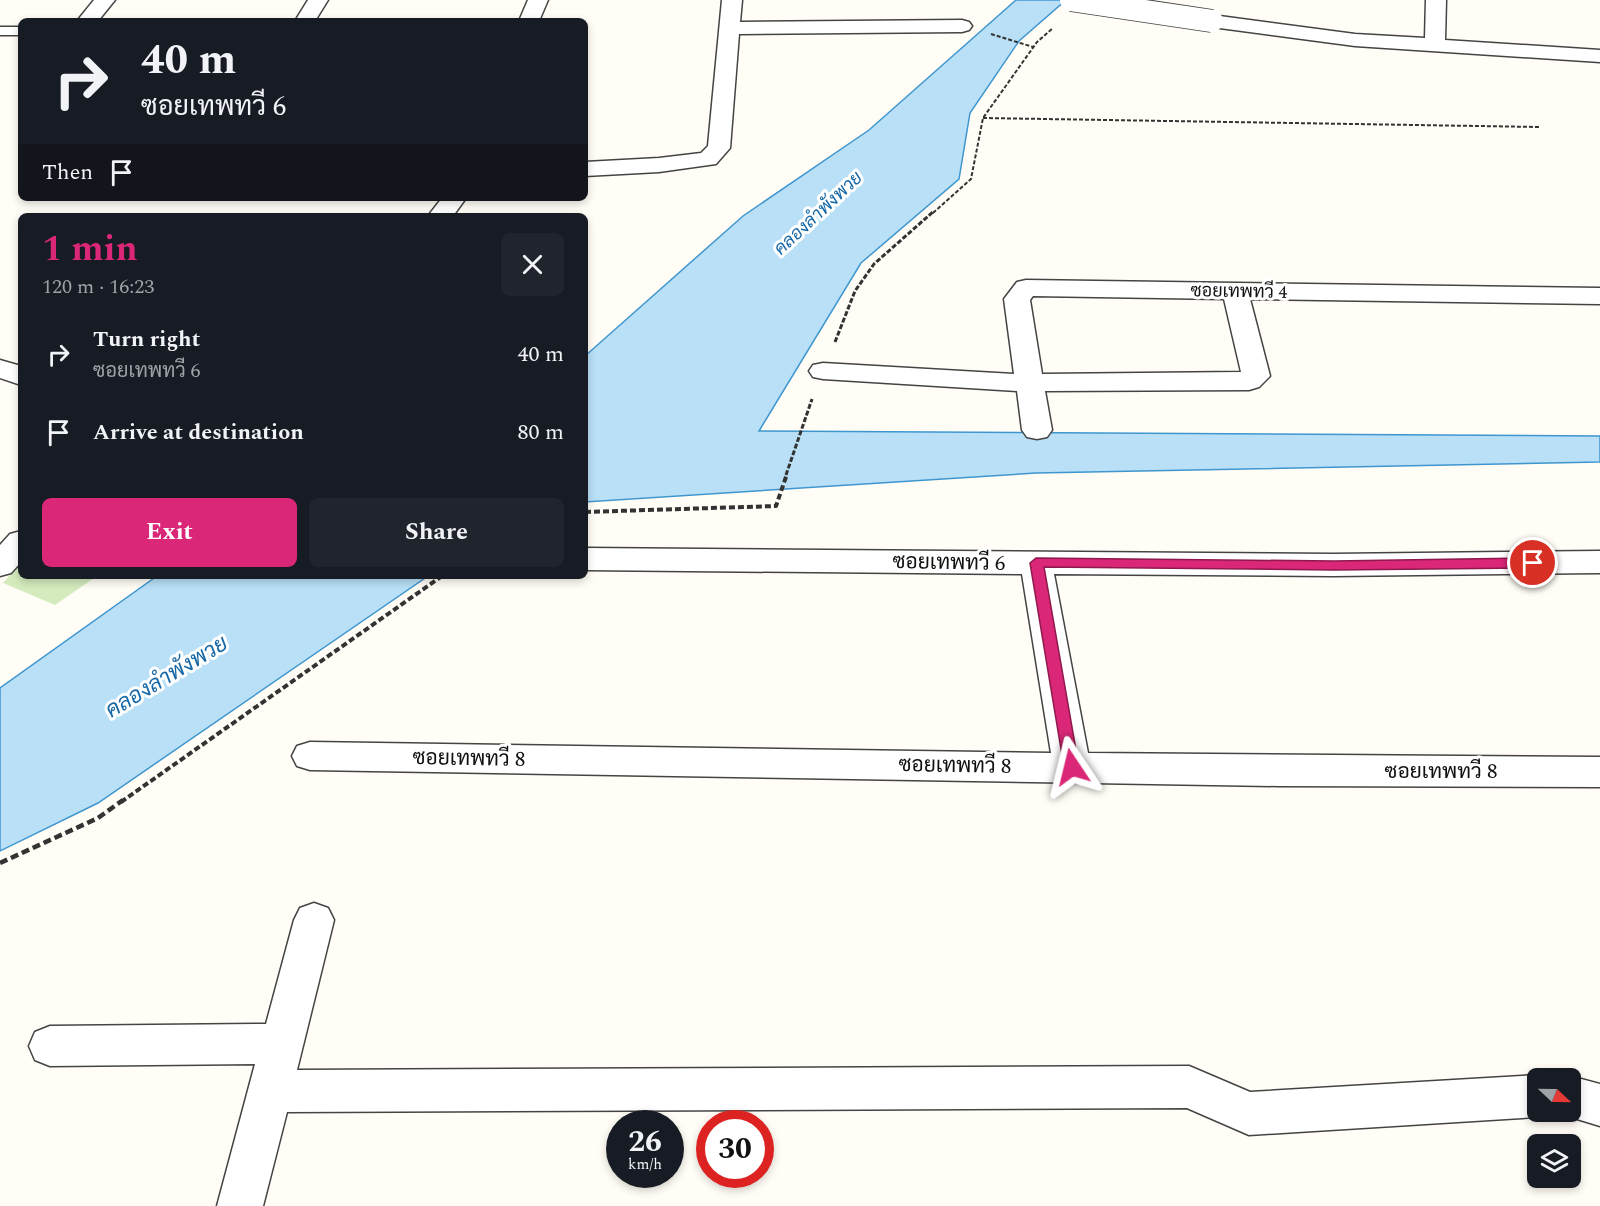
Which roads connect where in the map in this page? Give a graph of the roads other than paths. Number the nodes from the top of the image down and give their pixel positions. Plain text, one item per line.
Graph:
1 (105, 0) edge
2 (318, 0) edge
3 (538, 0) edge
4 (732, 0) edge
5 (1071, 0) edge
6 (1436, 0) edge
7 (90, 18) edge
8 (307, 18) edge
9 (530, 18) edge
10 (962, 26) dead end
11 (728, 28) junction
12 (0, 30) edge
13 (18, 31) edge
14 (1435, 45) junction
15 (1600, 57) edge
16 (588, 169) edge
17 (452, 201) edge
18 (442, 213) edge
19 (1235, 291) junction
20 (1600, 296) edge
21 (0, 368) edge
22 (823, 371) dead end
23 (18, 375) edge
24 (1030, 383) junction
25 (1037, 430) dead end
26 (18, 545) edge
27 (588, 559) edge
28 (1600, 562) edge
29 (1036, 563) junction
30 (0, 565) edge
31 (310, 756) dead end
32 (1072, 767) junction
33 (1600, 772) edge
34 (314, 920) dead end
35 (282, 1044) junction
36 (50, 1046) dead end
37 (269, 1091) junction
38 (1527, 1097) edge
39 (1581, 1100) edge
40 (1600, 1105) edge
41 (240, 1206) edge

1 - 7 street
2 - 8 street
3 - 9 street
4 - 11 street
5 - 14 street, bridge
6 - 14 street
10 - 11 street
11 - 16 street
12 - 13 lane
14 - 15 street
17 - 18 street
19 - 20 street, ซอยเทพทวี 4
19 - 24 street, ซอยเทพทวี 4
19 - 24 street
21 - 23 street
22 - 24 street
24 - 25 street, ซอยเทพทวี 4
26 - 30 street
27 - 29 street, ซอยเทพทวี 6
28 - 29 street, ซอยเทพทวี 6
29 - 32 street
31 - 32 street, ซอยเทพทวี 8
32 - 33 street, ซอยเทพทวี 8
34 - 35 street
35 - 36 street
35 - 37 street
37 - 38 street
37 - 41 street
39 - 40 street

